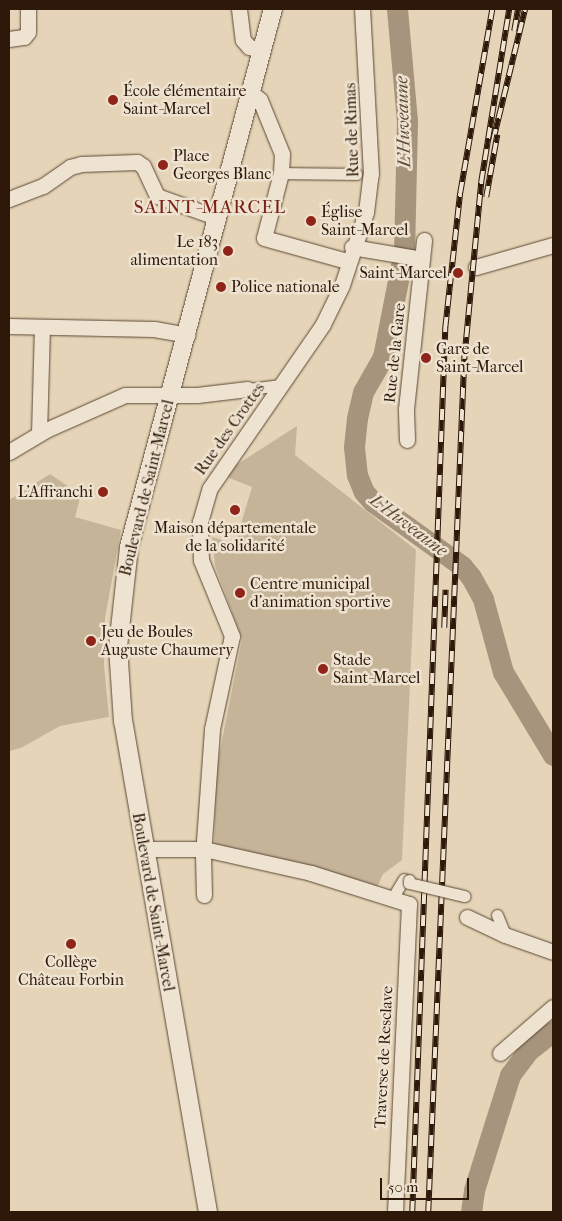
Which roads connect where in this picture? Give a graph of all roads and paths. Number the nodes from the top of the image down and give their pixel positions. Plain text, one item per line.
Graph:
1 (28, 9) edge
2 (32, 9) edge
3 (239, 9) edge
4 (272, 9) edge
5 (362, 9) edge
6 (9, 39) edge
7 (262, 50) junction
8 (251, 92) junction
9 (281, 173) junction
10 (356, 174) dead end
11 (9, 199) edge
12 (218, 218) junction
13 (424, 240) dead end
14 (553, 245) edge
15 (350, 254) junction
16 (419, 259) junction
17 (476, 267) dead end
18 (9, 326) edge
19 (42, 327) junction
20 (187, 335) junction
21 (282, 385) junction
22 (248, 389) joint
23 (171, 396) junction
24 (43, 432) junction
25 (407, 440) dead end
26 (9, 452) edge
27 (144, 849) junction
28 (204, 849) junction
29 (204, 895) dead end
30 (464, 896) dead end
31 (392, 897) junction
32 (497, 915) dead end
33 (467, 917) dead end
34 (504, 935) junction
35 (553, 952) edge
36 (553, 1007) edge
37 (500, 1053) dead end
38 (208, 1212) edge
39 (395, 1212) edge

1 - 2 street
1 - 6 street
3 - 7 street
4 - 7 street, Boulevard de Saint-Marcel
5 - 15 street, Rue de Rimas
7 - 8 street, Boulevard de Saint-Marcel
8 - 9 street
8 - 12 street, Boulevard de Saint-Marcel
9 - 10 street
9 - 15 street
11 - 12 street
12 - 20 street, Boulevard de Saint-Marcel
13 - 16 street, Rue de la Gare
14 - 17 street
15 - 16 street
15 - 21 street, Rue des Crottes
16 - 25 street, Rue de la Gare
18 - 19 street
19 - 20 street
19 - 24 street
20 - 23 street, Boulevard de Saint-Marcel
21 - 22 street
21 - 28 street, Rue des Crottes
22 - 23 street
23 - 24 street
23 - 27 street, Boulevard de Saint-Marcel
24 - 26 street
27 - 28 street
27 - 38 street, Boulevard de Saint-Marcel
28 - 29 street, Rue des Crottes
28 - 31 street
30 - 31 street, bridge
31 - 39 street, Traverse de Resclave
32 - 34 street
33 - 34 street
34 - 35 street
36 - 37 street

